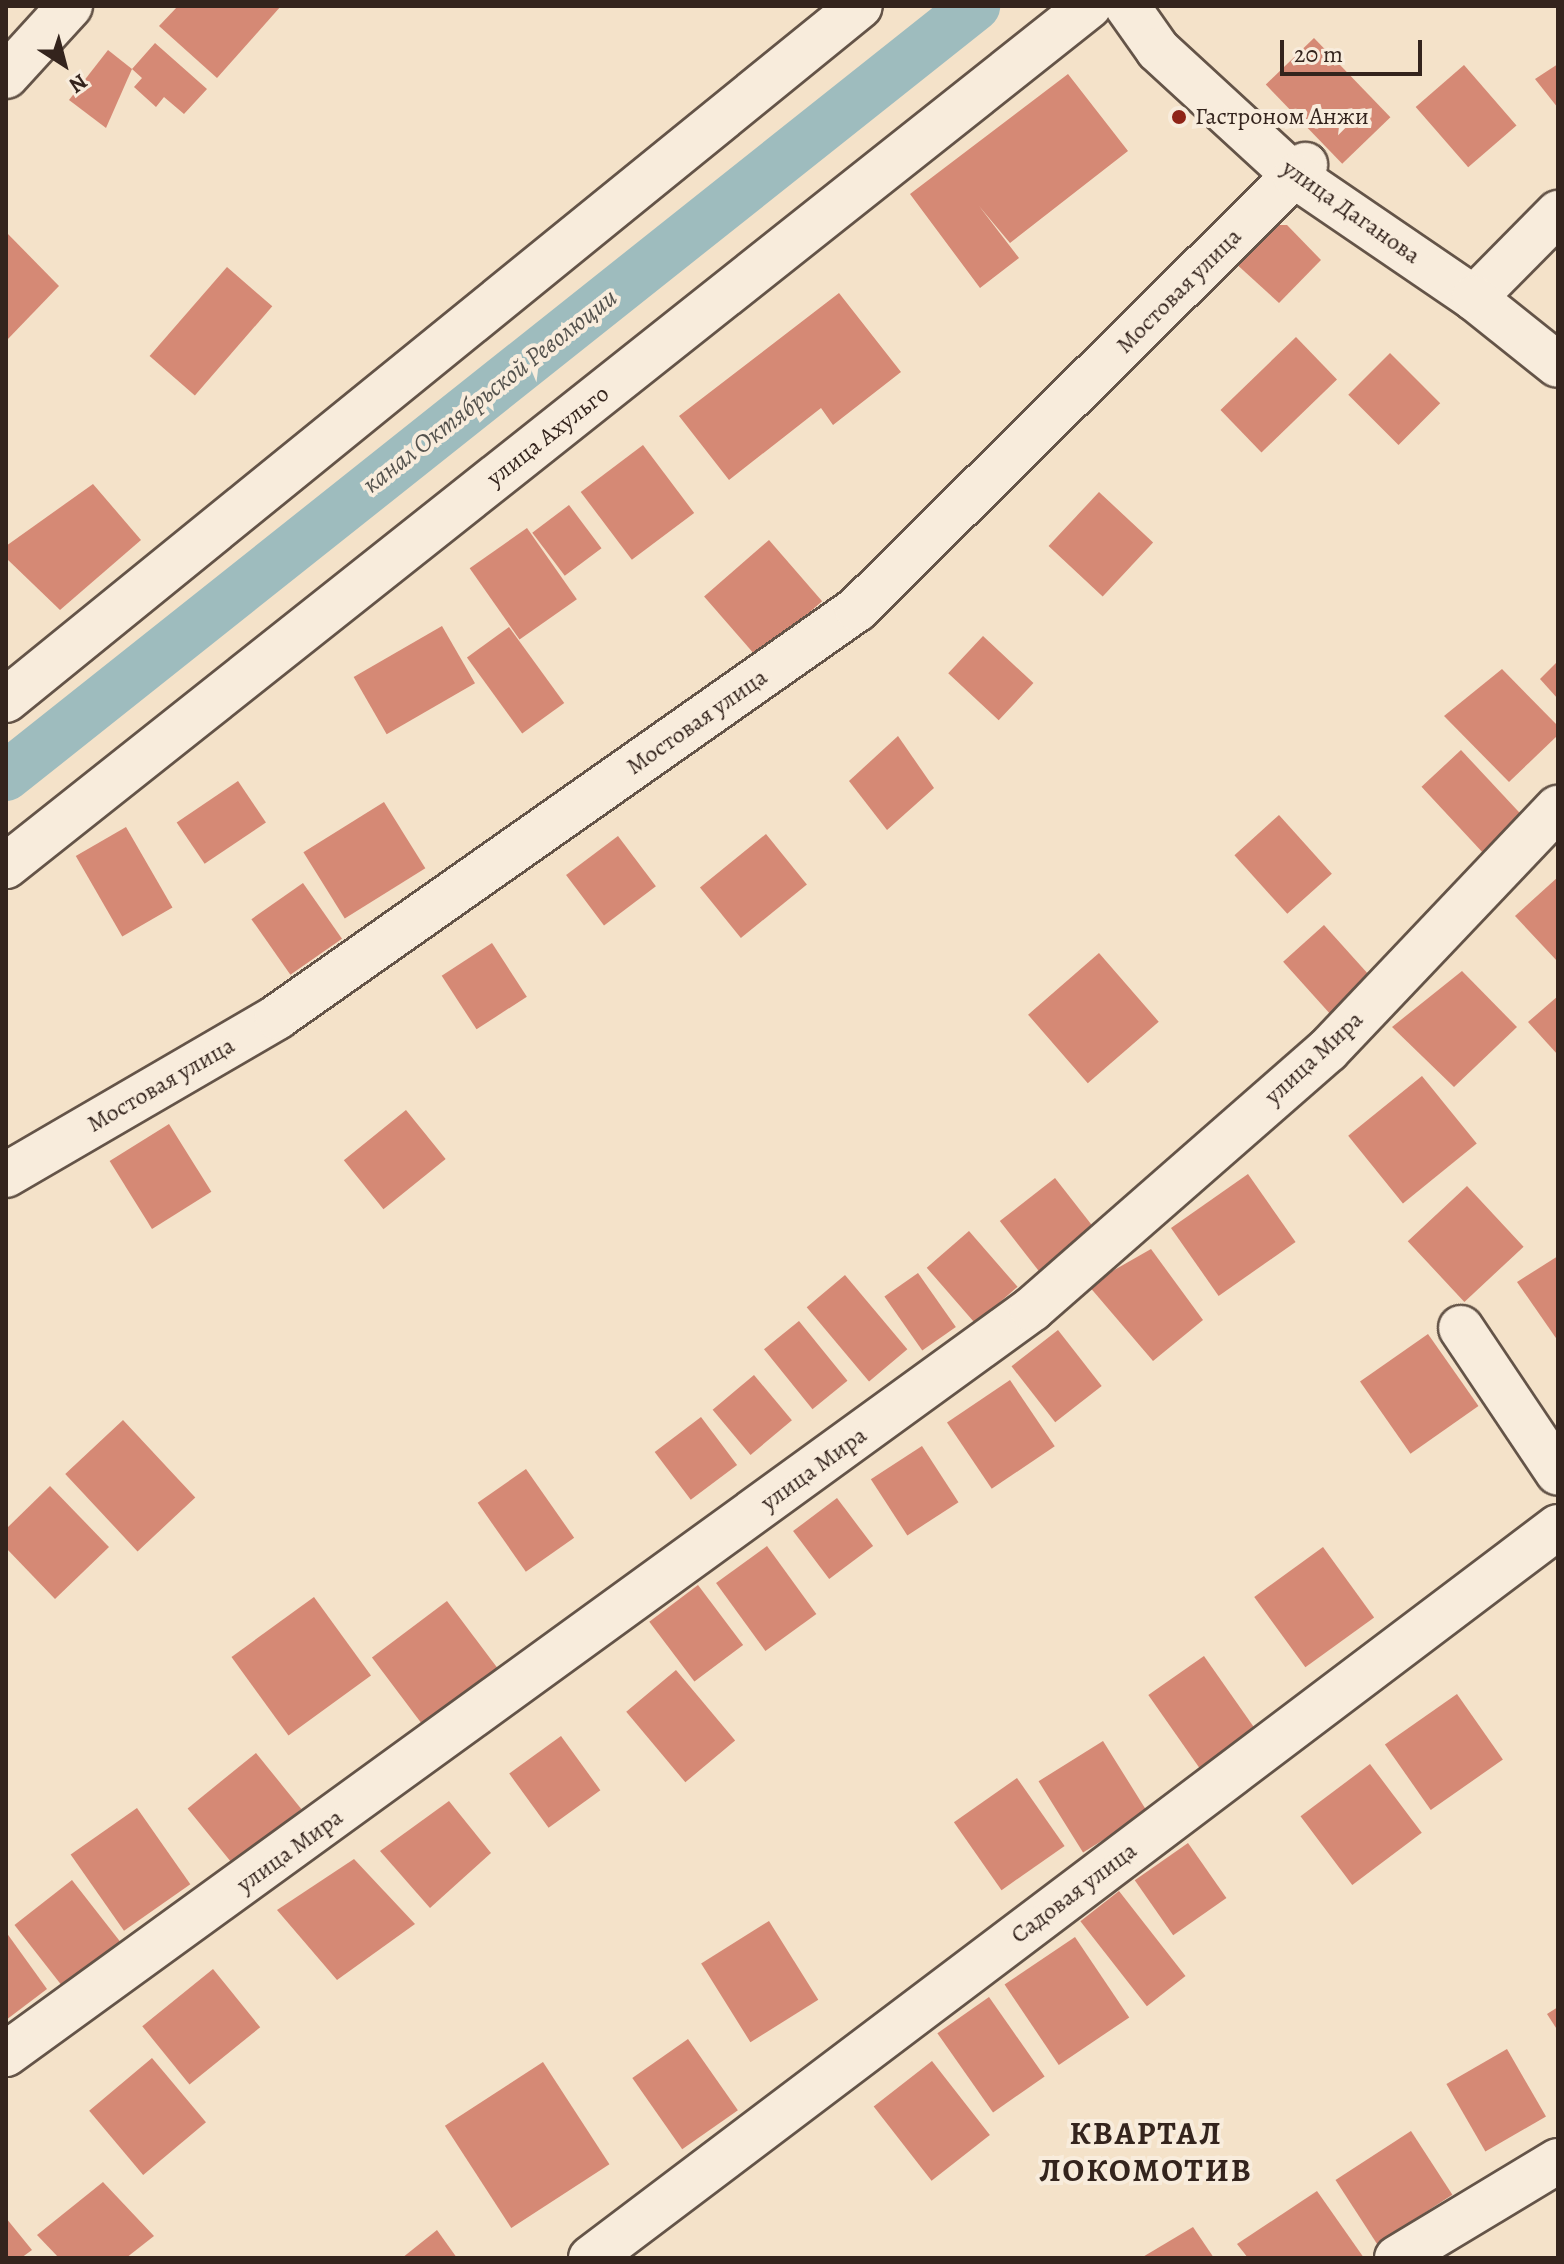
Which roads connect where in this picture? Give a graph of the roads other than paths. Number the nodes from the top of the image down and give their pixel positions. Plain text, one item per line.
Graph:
1 (70, 6) edge
2 (860, 6) edge
3 (1089, 6) edge
4 (1127, 6) edge
5 (1156, 6) edge
6 (6, 76) edge
7 (1300, 170) junction
8 (1558, 213) edge
9 (1478, 293) junction
10 (1558, 349) edge
11 (1558, 365) edge
12 (6, 700) edge
13 (1558, 808) edge
14 (6, 866) edge
15 (6, 1175) edge
16 (1461, 1328) dead end
17 (1558, 1473) edge
18 (1558, 1527) edge
19 (6, 2054) edge
20 (1558, 2161) edge
21 (591, 2258) edge
22 (1397, 2258) edge

1 - 6 street
2 - 12 street
3 - 14 street, улица Ахульго
4 - 7 street, улица Даганова
5 - 7 street, улица Даганова
7 - 9 street, улица Даганова
7 - 15 street, Мостовая улица
8 - 9 street
9 - 10 street, улица Даганова
9 - 11 street, улица Даганова
13 - 19 street, улица Мира
16 - 17 street
18 - 21 street, Садовая улица
20 - 22 street

